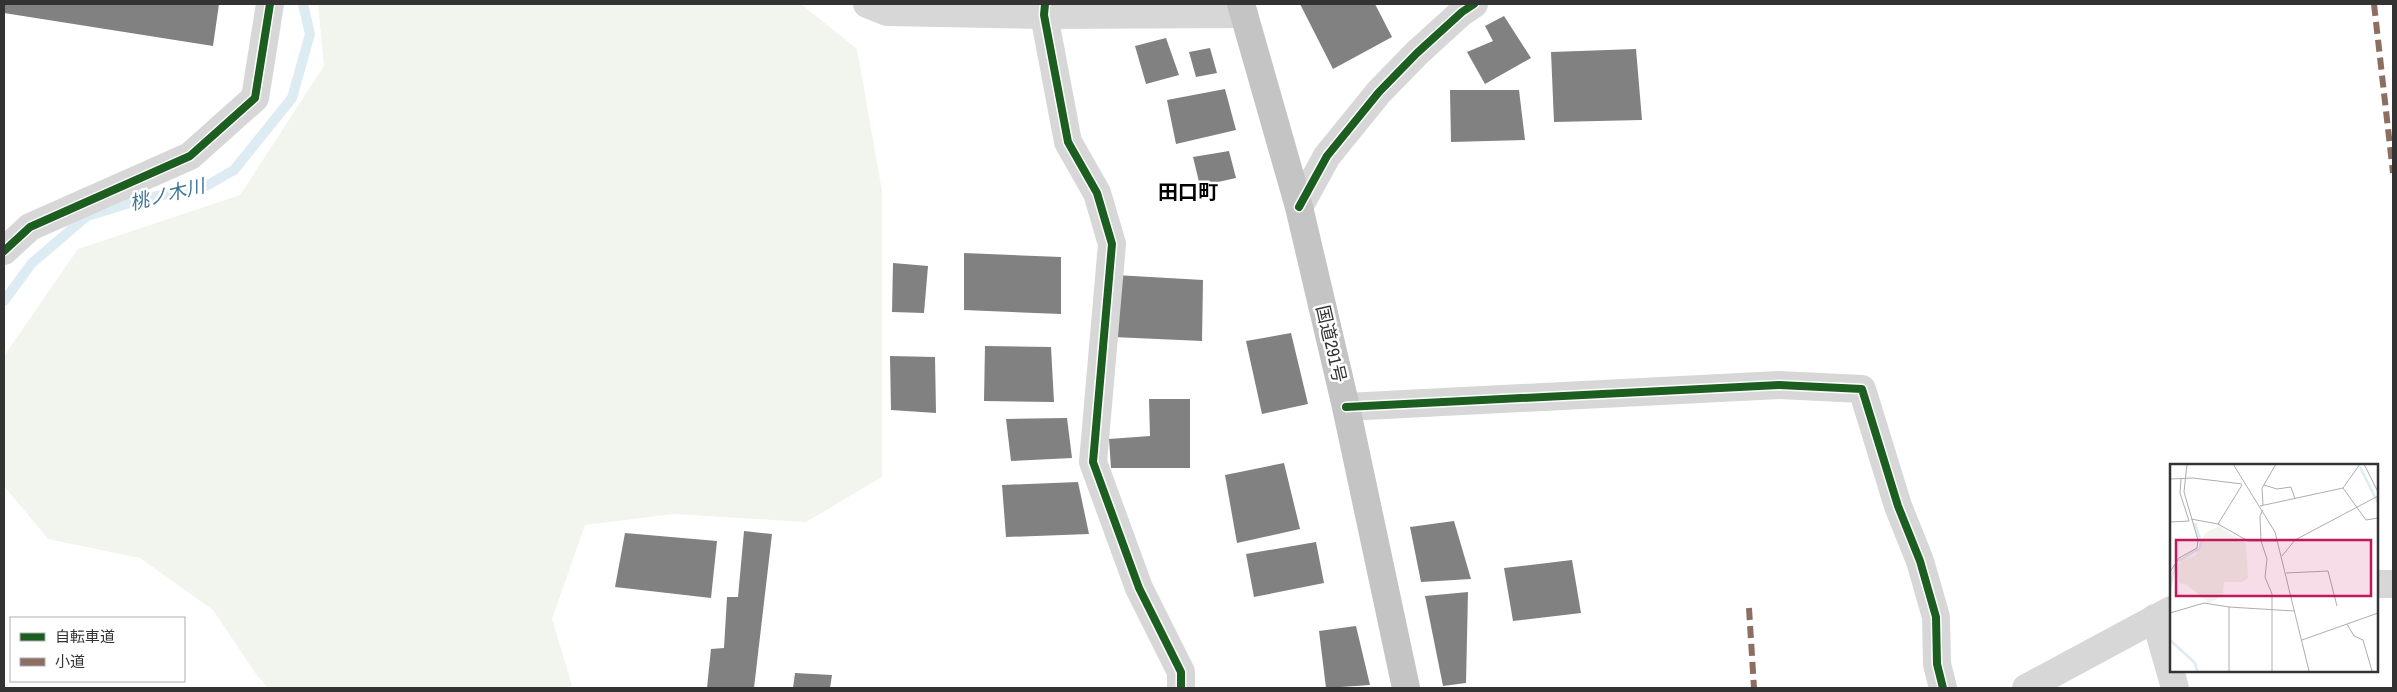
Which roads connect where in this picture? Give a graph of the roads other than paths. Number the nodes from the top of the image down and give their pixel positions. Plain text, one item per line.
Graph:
1 (270, 4) edge
2 (868, 4) edge
3 (1474, 4) edge
4 (1044, 9) edge
5 (1242, 9) edge
6 (1299, 207) junction
7 (4, 251) edge
8 (1346, 407) junction
9 (2377, 584) edge
10 (2393, 584) edge
11 (2163, 614) edge
12 (2170, 657) edge
13 (2172, 672) edge
14 (1181, 688) edge
15 (1406, 688) edge
16 (1943, 688) edge
17 (2026, 688) edge
18 (2175, 688) edge

1 - 7 street
2 - 4 street
3 - 6 street
4 - 5 street
4 - 14 street
5 - 6 highway, 国道291号
6 - 8 highway, 国道291号
8 - 15 highway, 国道291号
8 - 16 street
9 - 10 street
11 - 12 street
11 - 17 street
13 - 18 street

